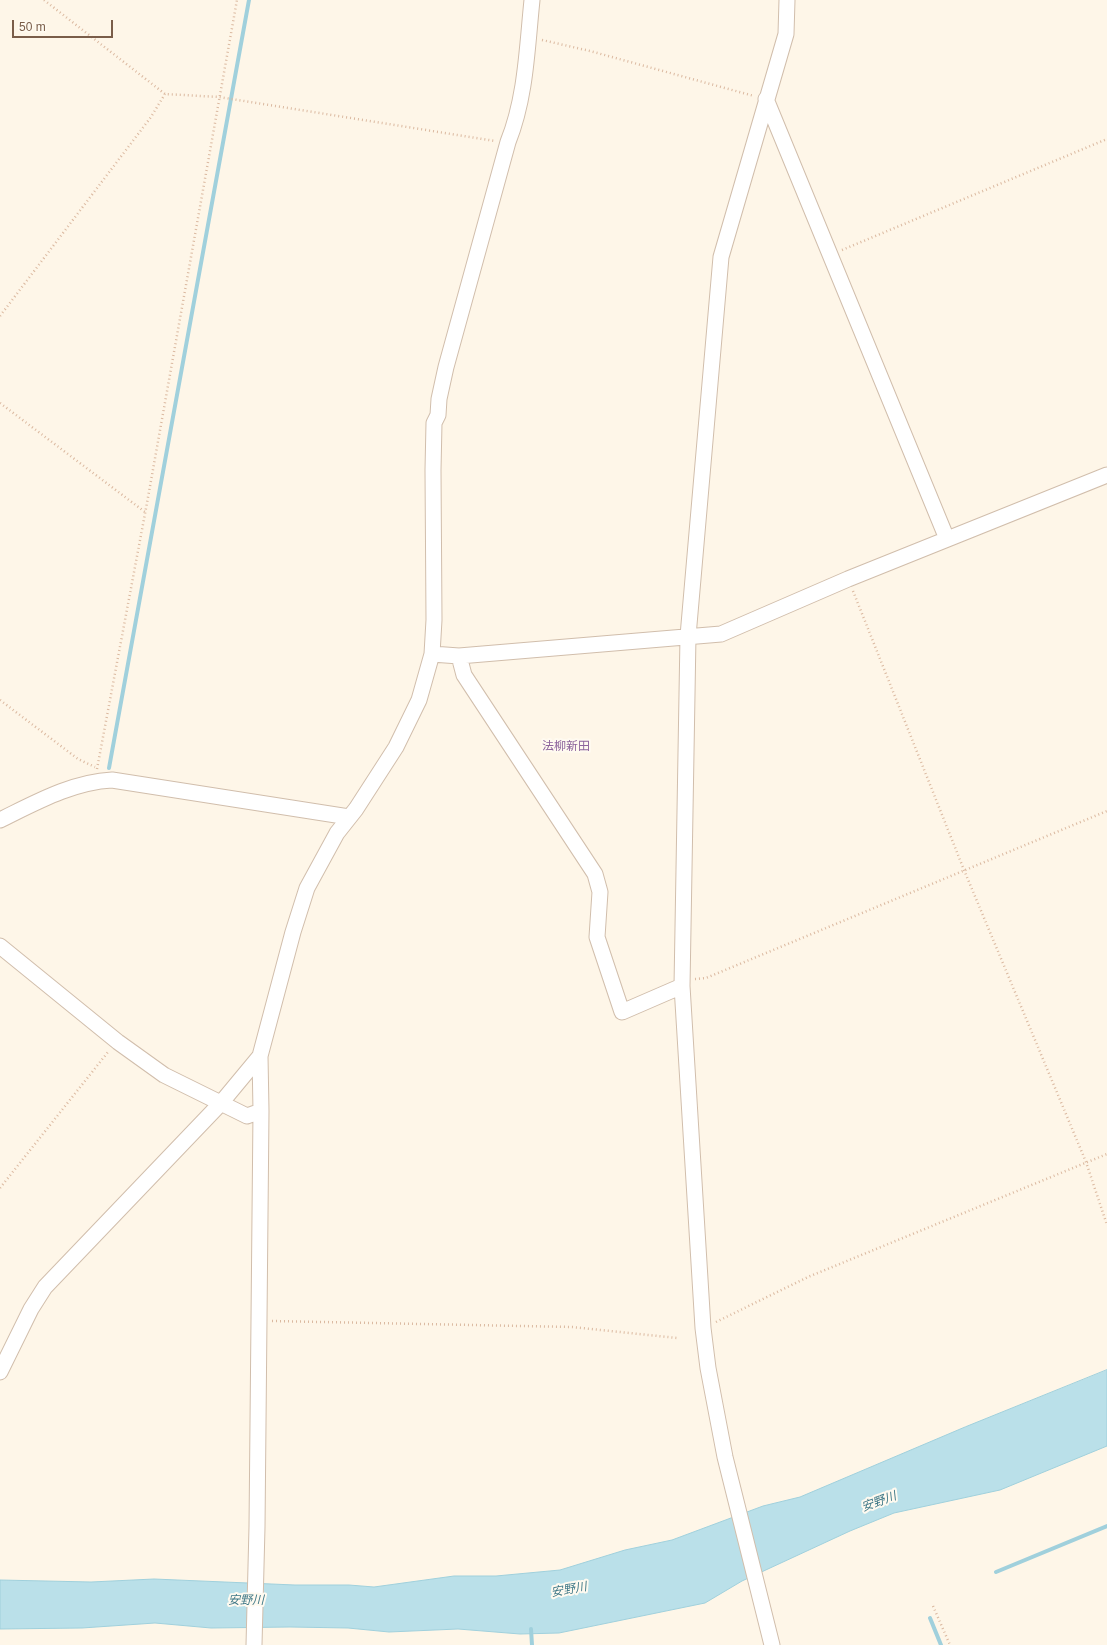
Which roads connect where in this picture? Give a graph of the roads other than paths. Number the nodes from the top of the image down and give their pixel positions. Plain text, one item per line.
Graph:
1 (532, 0) edge
2 (787, 0) edge
3 (766, 99) junction
4 (1107, 475) edge
5 (947, 539) junction
6 (688, 636) junction
7 (432, 654) junction
8 (459, 656) junction
9 (349, 817) junction
10 (0, 820) edge
11 (0, 946) edge
12 (683, 983) junction
13 (260, 1056) junction
14 (221, 1103) junction
15 (261, 1111) junction
16 (0, 1372) edge
17 (254, 1645) edge
18 (772, 1645) edge

1 - 7 street
2 - 3 street
3 - 5 street
3 - 6 street
4 - 5 street
5 - 6 street
6 - 8 street
6 - 12 street
7 - 8 street
7 - 9 street
8 - 12 street
9 - 10 street
9 - 13 street
11 - 14 street
12 - 18 street
13 - 14 street
13 - 15 street
14 - 15 street
14 - 16 street
15 - 17 street

